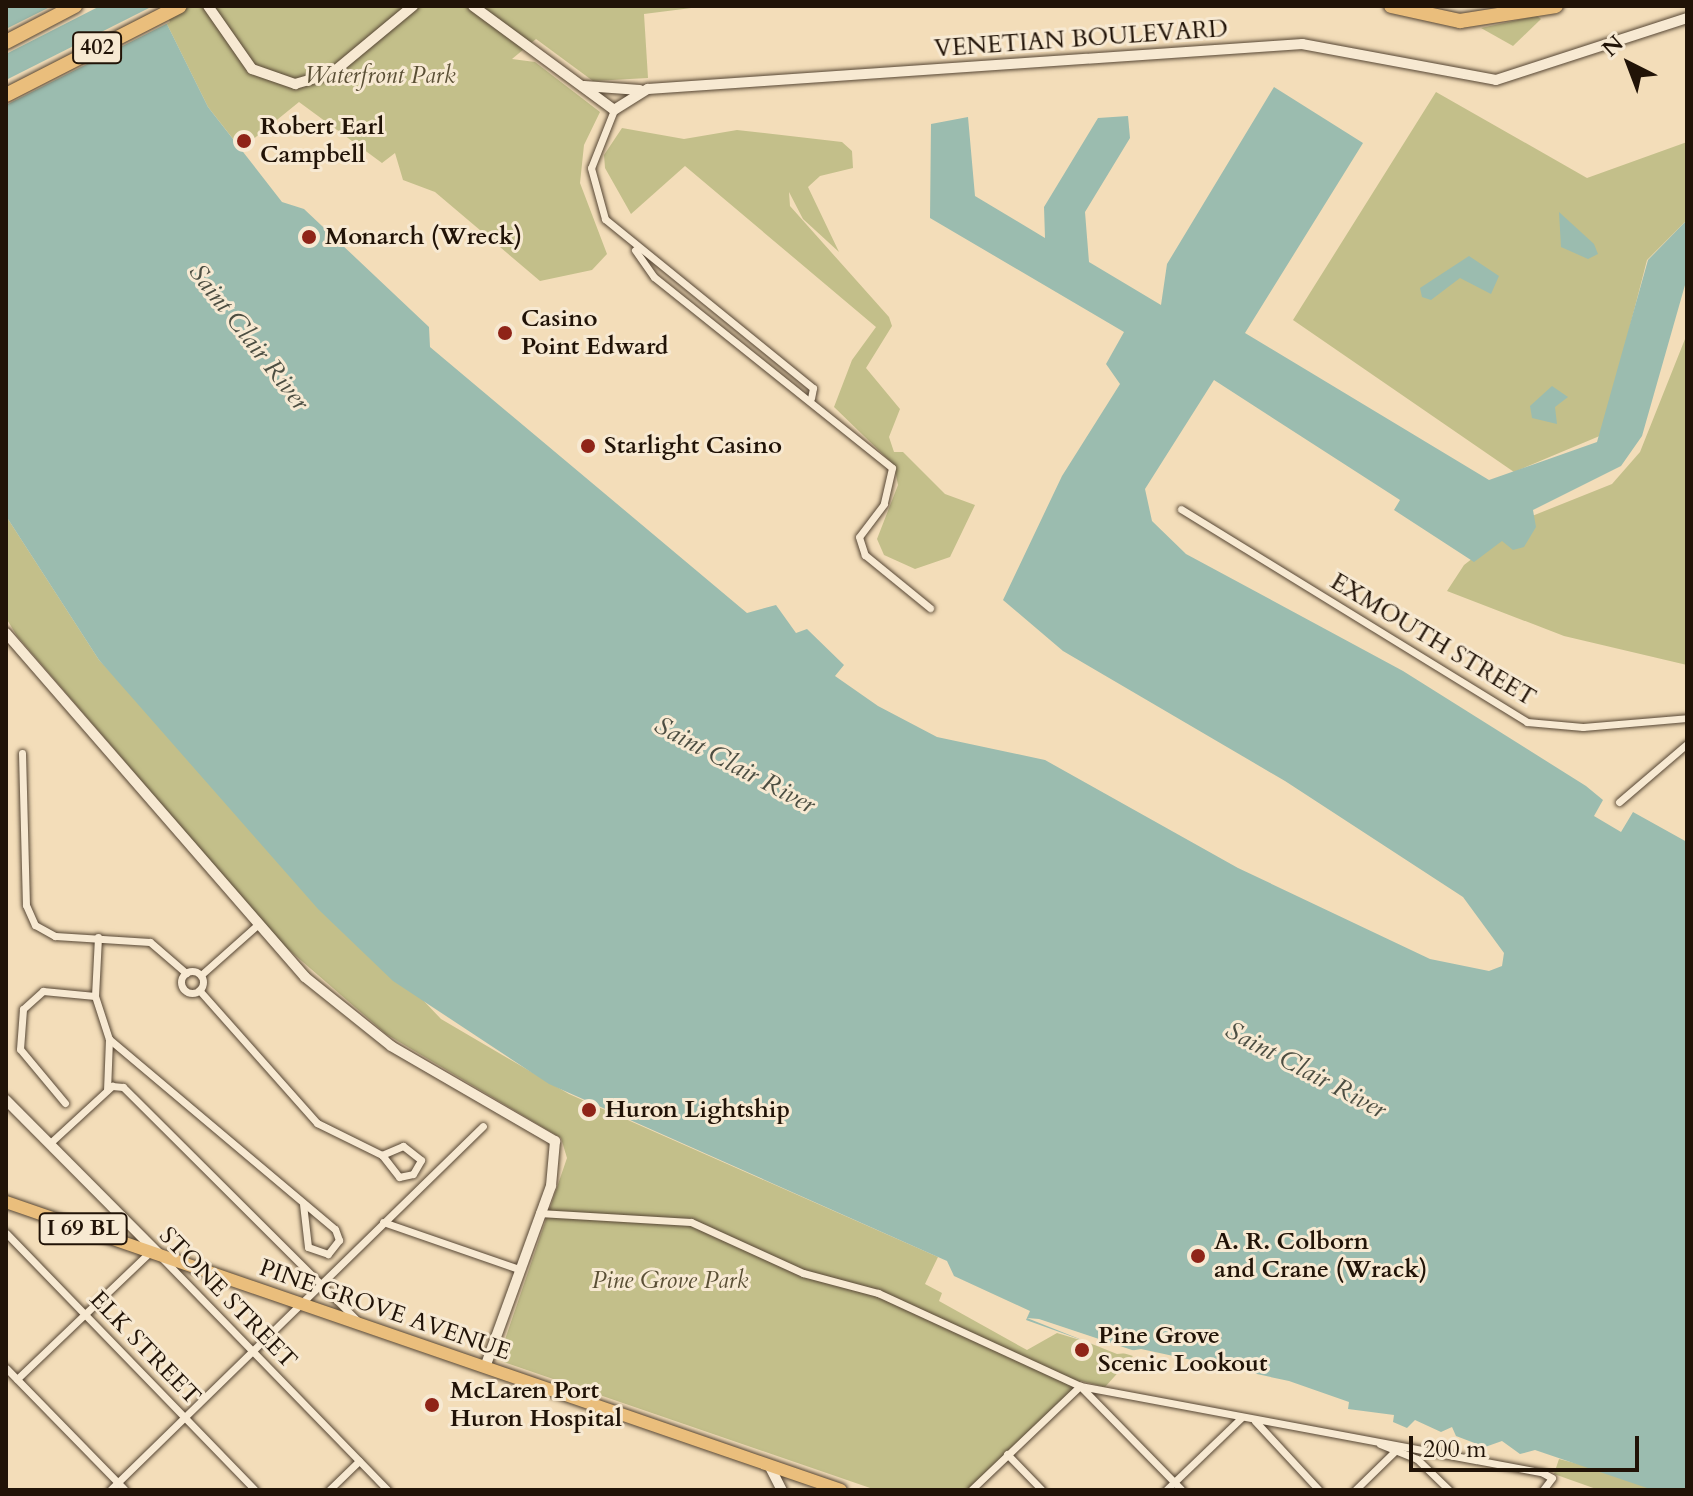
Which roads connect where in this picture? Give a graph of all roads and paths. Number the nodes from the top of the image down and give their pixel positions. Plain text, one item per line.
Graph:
1 (75, 6) edge
2 (180, 6) edge
3 (208, 6) edge
4 (413, 6) edge
5 (473, 6) edge
6 (1391, 6) edge
7 (1556, 6) edge
8 (1687, 18) edge
9 (6, 42) edge
10 (582, 86) junction
11 (648, 89) junction
12 (10, 93) edge
13 (614, 110) junction
14 (635, 250) junction
15 (811, 398) junction
16 (1181, 509) dead end
17 (930, 608) dead end
18 (8, 639) edge
19 (1687, 718) edge
20 (1687, 744) edge
21 (22, 753) dead end
22 (1619, 802) dead end
23 (256, 926) junction
24 (98, 937) junction
25 (186, 973) junction
26 (201, 975) junction
27 (199, 990) junction
28 (95, 996) junction
29 (109, 1039) junction
30 (107, 1090) junction
31 (6, 1100) edge
32 (65, 1103) dead end
33 (483, 1126) dead end
34 (49, 1144) junction
35 (382, 1155) junction
36 (6, 1202) edge
37 (303, 1204) junction
38 (539, 1213) junction
39 (383, 1222) junction
40 (6, 1233) edge
41 (155, 1254) junction
42 (519, 1269) junction
43 (320, 1284) junction
44 (301, 1304) junction
45 (84, 1313) junction
46 (361, 1325) junction
47 (252, 1352) junction
48 (485, 1367) junction
49 (6, 1368) edge
50 (17, 1379) junction
51 (1080, 1386) junction
52 (1242, 1417) junction
53 (185, 1418) junction
54 (1253, 1420) junction
55 (1374, 1441) junction
56 (1396, 1450) junction
57 (1007, 1454) junction
58 (359, 1461) junction
59 (769, 1465) junction
60 (1174, 1482) junction
61 (118, 1483) junction
62 (110, 1490) edge
63 (125, 1490) edge
64 (255, 1490) edge
65 (329, 1490) edge
66 (388, 1490) edge
67 (782, 1490) edge
68 (841, 1490) edge
69 (971, 1490) edge
70 (1042, 1490) edge
71 (1166, 1490) edge
72 (1182, 1490) edge
73 (1319, 1490) edge
74 (1355, 1490) edge
75 (1449, 1490) edge
76 (1543, 1490) edge

1 - 9 highway, 402
2 - 12 highway, 402
3 - 4 street
5 - 10 street
6 - 7 highway
8 - 11 street, VENETIAN BOULEVARD
10 - 11 street
10 - 13 street
11 - 13 street, VENETIAN BOULEVARD
13 - 14 street
14 - 15 street
14 - 15 street
15 - 17 street
16 - 19 street, EXMOUTH STREET
18 - 23 street
20 - 22 street
21 - 24 street
23 - 26 street
23 - 38 street
24 - 25 street
24 - 28 street
25 - 26 street
25 - 27 street
26 - 27 street
27 - 35 street
28 - 29 street
28 - 32 street
29 - 30 street
29 - 37 street
30 - 34 street
30 - 43 street
31 - 34 street, STONE STREET
33 - 39 street
34 - 41 street, STONE STREET
35 - 35 street
36 - 41 main road, PINE GROVE AVENUE / I 69 BL
37 - 37 street
38 - 42 street
38 - 51 street
39 - 42 street
39 - 43 street
40 - 45 street, ELK STREET
41 - 44 main road, PINE GROVE AVENUE / I 69 BL
41 - 45 street
41 - 47 street, STONE STREET
42 - 48 street
43 - 44 street
43 - 46 street
44 - 46 main road, PINE GROVE AVENUE / I 69 BL
44 - 47 street
45 - 50 street
45 - 53 street, ELK STREET
46 - 48 main road, PINE GROVE AVENUE / I 69 BL
47 - 53 street
47 - 58 street, STONE STREET
48 - 59 main road, PINE GROVE AVENUE / I 69 BL
49 - 50 street
50 - 61 street
51 - 52 street
51 - 57 street
51 - 60 street
52 - 54 street
52 - 60 street
53 - 61 street
53 - 64 street, ELK STREET
54 - 55 street
54 - 73 street
55 - 56 street
55 - 76 street
56 - 74 street
56 - 75 street
57 - 69 street
57 - 70 street
58 - 65 street
58 - 66 street, STONE STREET
59 - 67 street
59 - 68 main road, PINE GROVE AVENUE / I 69 BL
60 - 71 street
60 - 72 street
61 - 62 street
61 - 63 street

